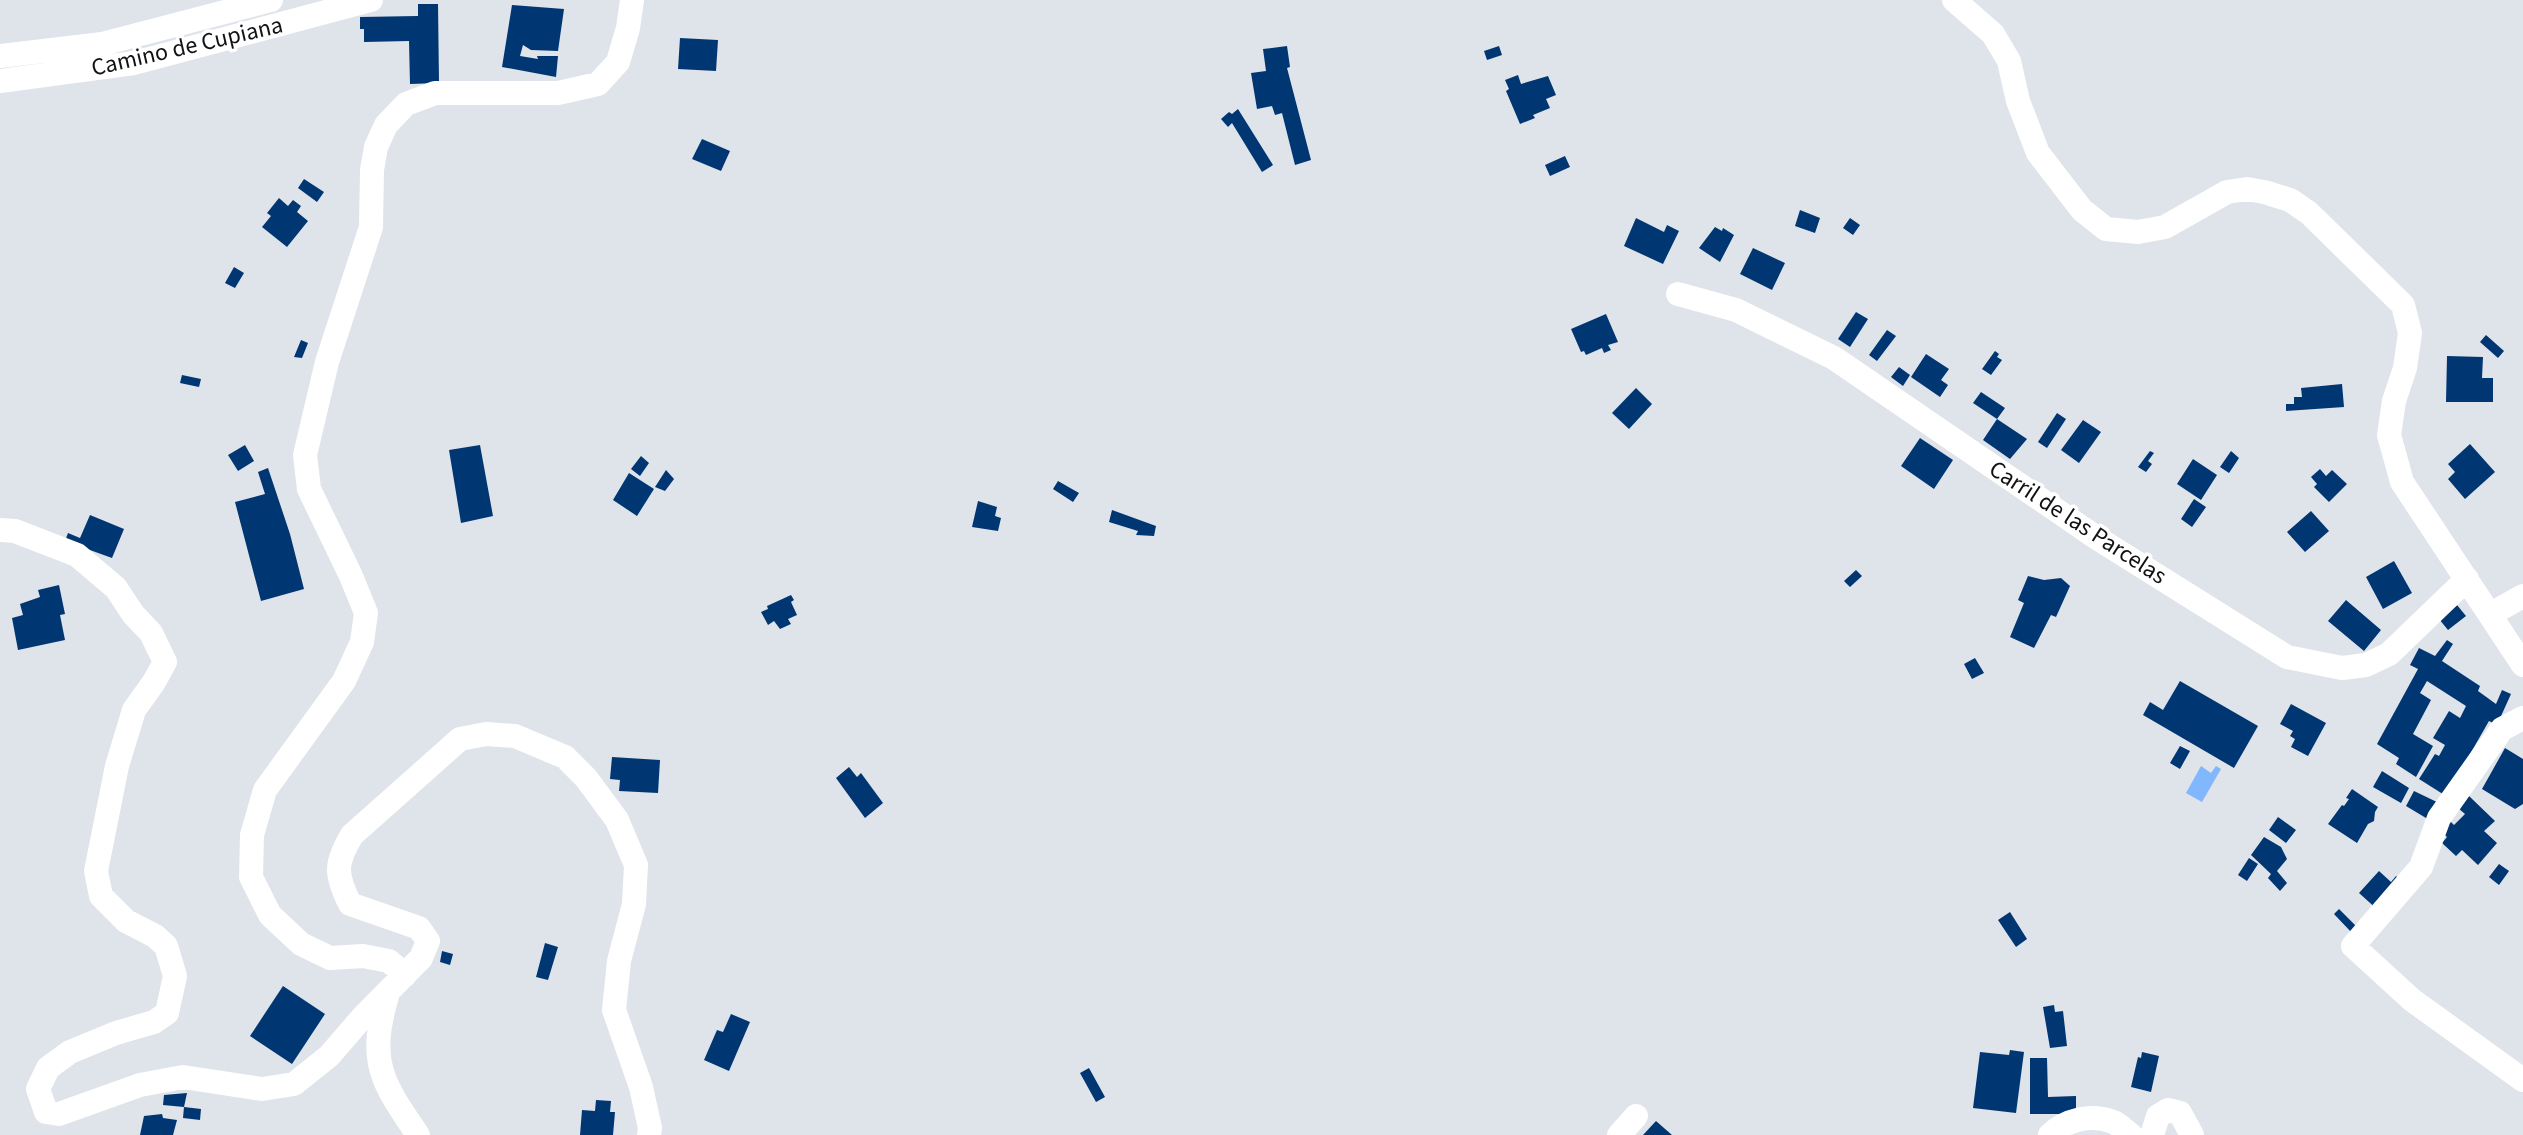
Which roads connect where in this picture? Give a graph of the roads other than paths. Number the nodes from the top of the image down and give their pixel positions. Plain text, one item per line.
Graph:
1 (271, 0) edge
2 (371, 0) edge
3 (632, 0) edge
4 (1954, 0) edge
5 (0, 56) edge
6 (0, 81) edge
7 (1678, 294) dead end
8 (0, 530) edge
9 (2468, 579) junction
10 (2523, 596) edge
11 (2491, 614) junction
12 (2523, 665) edge
13 (2523, 718) edge
14 (396, 984) junction
15 (2523, 1080) edge
16 (1636, 1116) dead end
17 (418, 1135) edge
18 (649, 1135) edge
19 (1619, 1135) edge
20 (2050, 1135) edge
21 (2131, 1135) edge
22 (2152, 1135) edge
23 (2192, 1135) edge

1 - 5 street, Camino de Cupiana
2 - 6 street, Camino de Cupiana
3 - 14 street
4 - 9 street
7 - 9 street, Carril de las Parcelas
8 - 14 street
9 - 11 street
10 - 11 street
11 - 12 street
13 - 15 street
14 - 17 street
14 - 18 street
16 - 19 street
20 - 21 street
22 - 23 street

